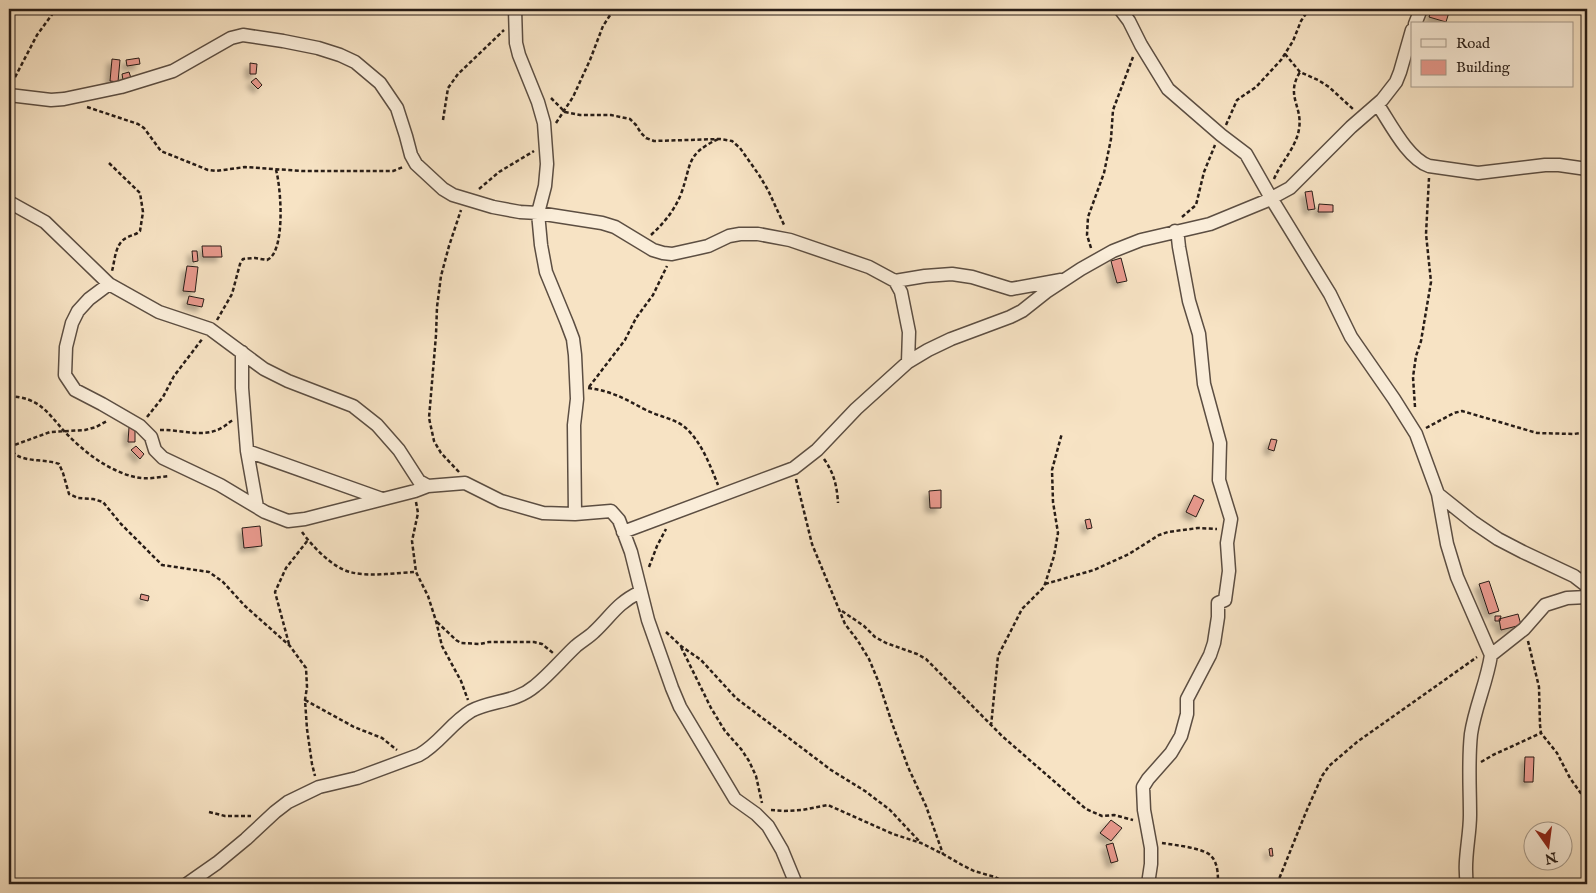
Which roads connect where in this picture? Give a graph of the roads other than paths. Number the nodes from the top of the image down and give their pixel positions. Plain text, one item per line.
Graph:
1 (1120, 9) edge
2 (1421, 9) edge
3 (515, 12) edge
4 (1416, 22) edge
5 (1411, 34) edge
6 (9, 95) edge
7 (1378, 105) junction
8 (1587, 169) edge
9 (1268, 194) junction
10 (9, 202) edge
11 (538, 213) junction
12 (1175, 232) junction
13 (1066, 279) junction
14 (896, 281) junction
15 (109, 284) junction
16 (242, 352) junction
17 (908, 362) junction
18 (247, 451) junction
19 (428, 486) junction
20 (1438, 494) junction
21 (382, 499) junction
22 (257, 507) junction
23 (575, 514) junction
24 (623, 532) junction
25 (1587, 586) edge
26 (640, 592) junction
27 (1587, 596) edge
28 (1490, 652) junction
29 (187, 884) edge
30 (796, 884) edge
31 (1148, 884) edge
32 (1467, 884) edge

1 - 9 street
2 - 4 street
3 - 11 street
5 - 7 street
6 - 11 street
7 - 8 street
7 - 9 street
9 - 12 street
9 - 20 street
10 - 15 street
11 - 14 street
11 - 23 street
12 - 13 street
12 - 31 street
13 - 14 street
13 - 17 street
14 - 17 street
15 - 16 street
15 - 22 street
16 - 18 street
16 - 19 street
17 - 24 street
18 - 21 street
18 - 22 street
19 - 21 street
19 - 23 street
20 - 25 street
20 - 28 street
21 - 22 street
23 - 24 street
24 - 26 street
26 - 29 street
26 - 30 street
27 - 28 street
28 - 32 street

